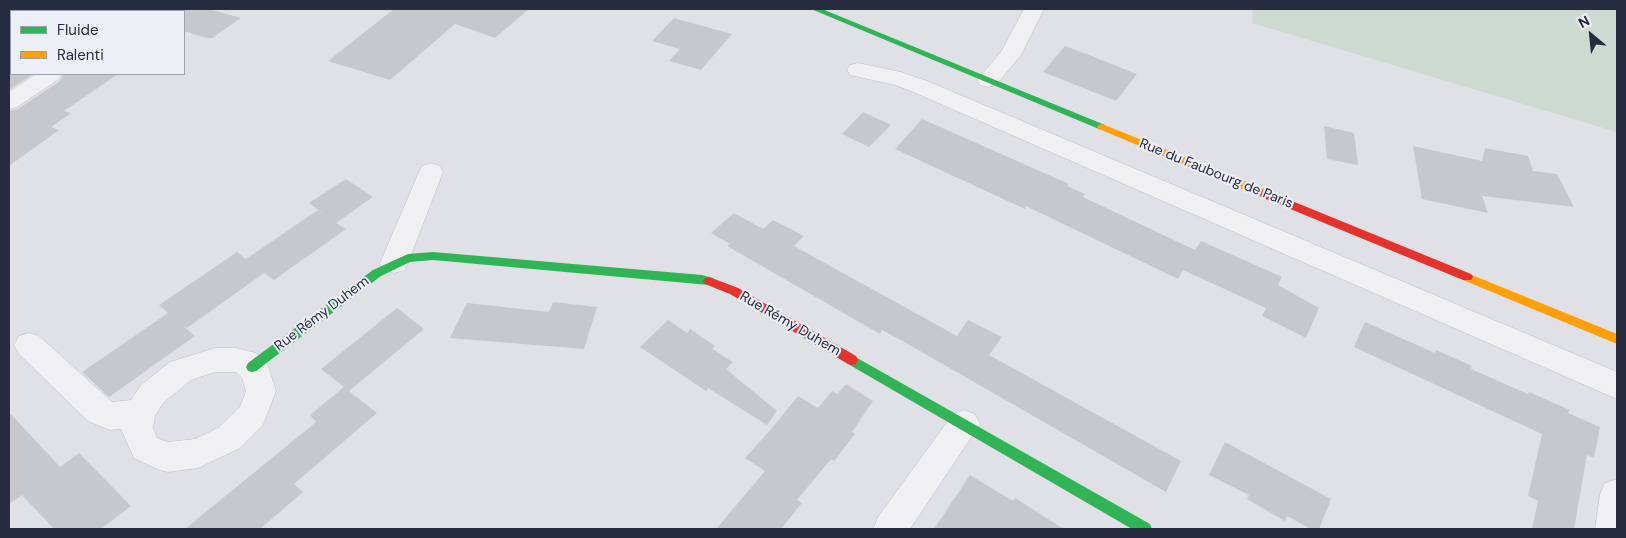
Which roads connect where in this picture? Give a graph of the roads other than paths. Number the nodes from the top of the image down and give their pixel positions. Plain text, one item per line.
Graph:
1 (815, 9) edge
2 (1034, 9) edge
3 (858, 70) dead end
4 (50, 75) edge
5 (988, 80) junction
6 (9, 102) edge
7 (431, 172) dead end
8 (394, 263) junction
9 (1617, 339) edge
10 (29, 345) dead end
11 (252, 367) junction
12 (1617, 386) edge
13 (140, 413) junction
14 (964, 424) junction
15 (1617, 494) edge
16 (890, 529) edge
17 (1145, 529) edge
18 (1612, 529) edge

1 - 5 street, Rue du Faubourg de Paris
2 - 5 street
3 - 12 street
4 - 6 street
5 - 9 street, Rue du Faubourg de Paris
7 - 8 street
8 - 11 street, Rue Rémy Duhem
8 - 14 street, Rue Rémy Duhem
10 - 13 street
11 - 13 street
11 - 13 street
14 - 16 street
14 - 17 street, Rue Rémy Duhem
15 - 18 street

